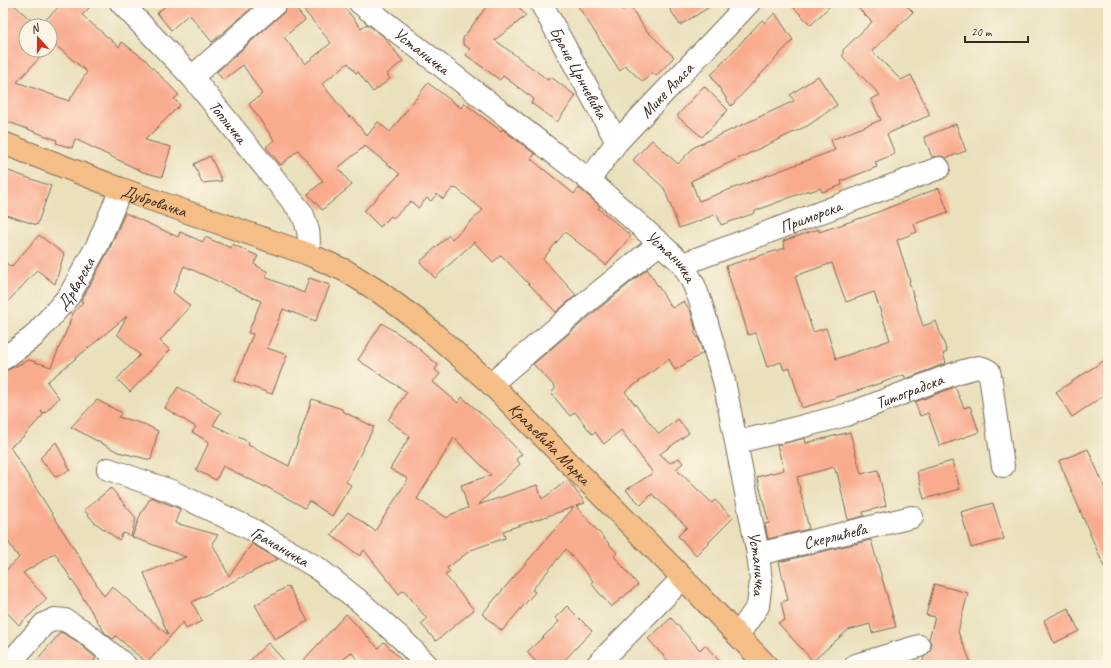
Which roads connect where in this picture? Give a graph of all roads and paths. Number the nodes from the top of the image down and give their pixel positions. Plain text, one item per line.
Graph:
1 (121, 3) edge
2 (276, 3) edge
3 (360, 3) edge
4 (541, 3) edge
5 (749, 3) edge
6 (192, 77) junction
7 (617, 142) junction
8 (3, 143) edge
9 (939, 168) dead end
10 (589, 180) junction
11 (121, 189) junction
12 (660, 243) junction
13 (308, 254) junction
14 (683, 264) junction
15 (3, 359) edge
16 (491, 384) junction
17 (737, 442) junction
18 (1004, 466) dead end
19 (108, 470) dead end
20 (912, 517) dead end
21 (758, 554) junction
22 (683, 578) junction
23 (738, 635) junction
24 (919, 646) dead end
25 (8, 665) edge
26 (125, 665) edge
27 (427, 665) edge
28 (597, 665) edge
29 (766, 665) edge
30 (856, 665) edge

1 - 6 street, Топличка
2 - 6 street
3 - 10 street, Устаничка
4 - 7 street, Бране Црнчевића
5 - 7 street, Мике Аласа
6 - 13 street, Топличка
7 - 10 street, Мике Аласа
8 - 11 main road, Дубровачка
9 - 14 street, Приморска
10 - 12 street, Устаничка
11 - 13 main road, Дубровачка
11 - 15 street, Дрварска
12 - 14 street, Устаничка
12 - 16 street
13 - 16 main road, Краљевића Марка
14 - 17 street, Устаничка
16 - 22 main road, Краљевића Марка
17 - 18 street, Титоградска
17 - 21 street, Устаничка
19 - 27 street, Грачаничка
20 - 21 street, Скерлићева
21 - 23 street, Устаничка
22 - 23 main road, Краљевића Марка
22 - 28 street
23 - 29 main road, Краљевића Марка
24 - 30 street
25 - 26 street

